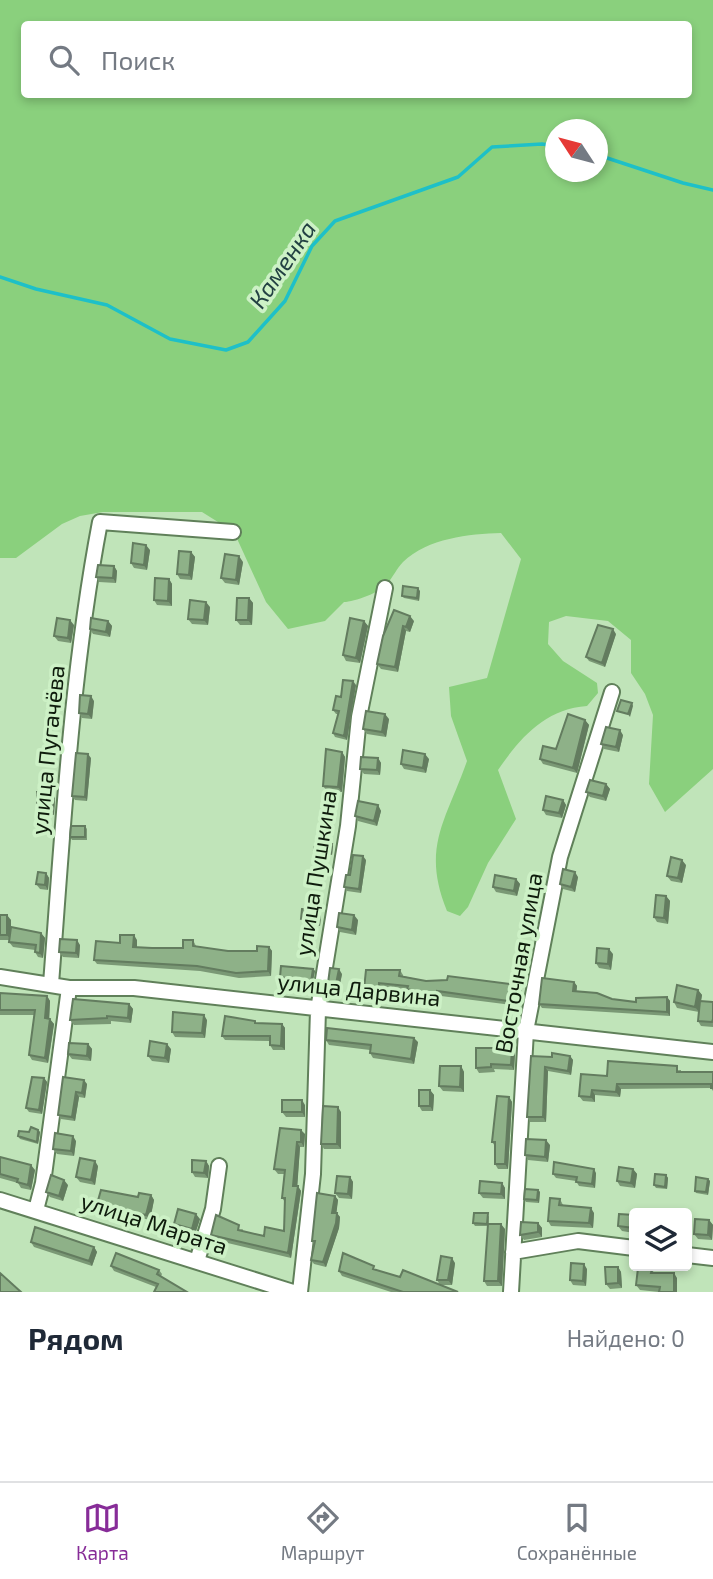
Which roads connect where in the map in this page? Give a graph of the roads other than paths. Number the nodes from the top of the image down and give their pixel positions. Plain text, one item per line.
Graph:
1 (233, 532) dead end
2 (385, 588) dead end
3 (612, 692) dead end
4 (0, 977) edge
5 (51, 984) junction
6 (69, 988) junction
7 (317, 1010) junction
8 (526, 1031) junction
9 (713, 1052) edge
10 (219, 1166) dead end
11 (0, 1200) edge
12 (36, 1210) junction
13 (629, 1247) edge
14 (513, 1252) junction
15 (692, 1256) edge
16 (713, 1258) edge
17 (197, 1261) junction
18 (293, 1292) edge
19 (300, 1292) edge
20 (511, 1292) edge

1 - 5 street, улица Пугачёва
2 - 7 street, улица Пушкина
3 - 8 street, Восточная улица
4 - 5 street, улица Дарвина
5 - 6 street, улица Дарвина
6 - 7 street, улица Дарвина
6 - 12 street
7 - 8 street, улица Дарвина
7 - 19 street, улица Пушкина
8 - 9 street, улица Дарвина
8 - 14 street, Восточная улица
10 - 17 street
11 - 12 street, улица Марата
12 - 17 street, улица Марата
13 - 14 street
14 - 20 street, Восточная улица
15 - 16 street
17 - 18 street, улица Марата

